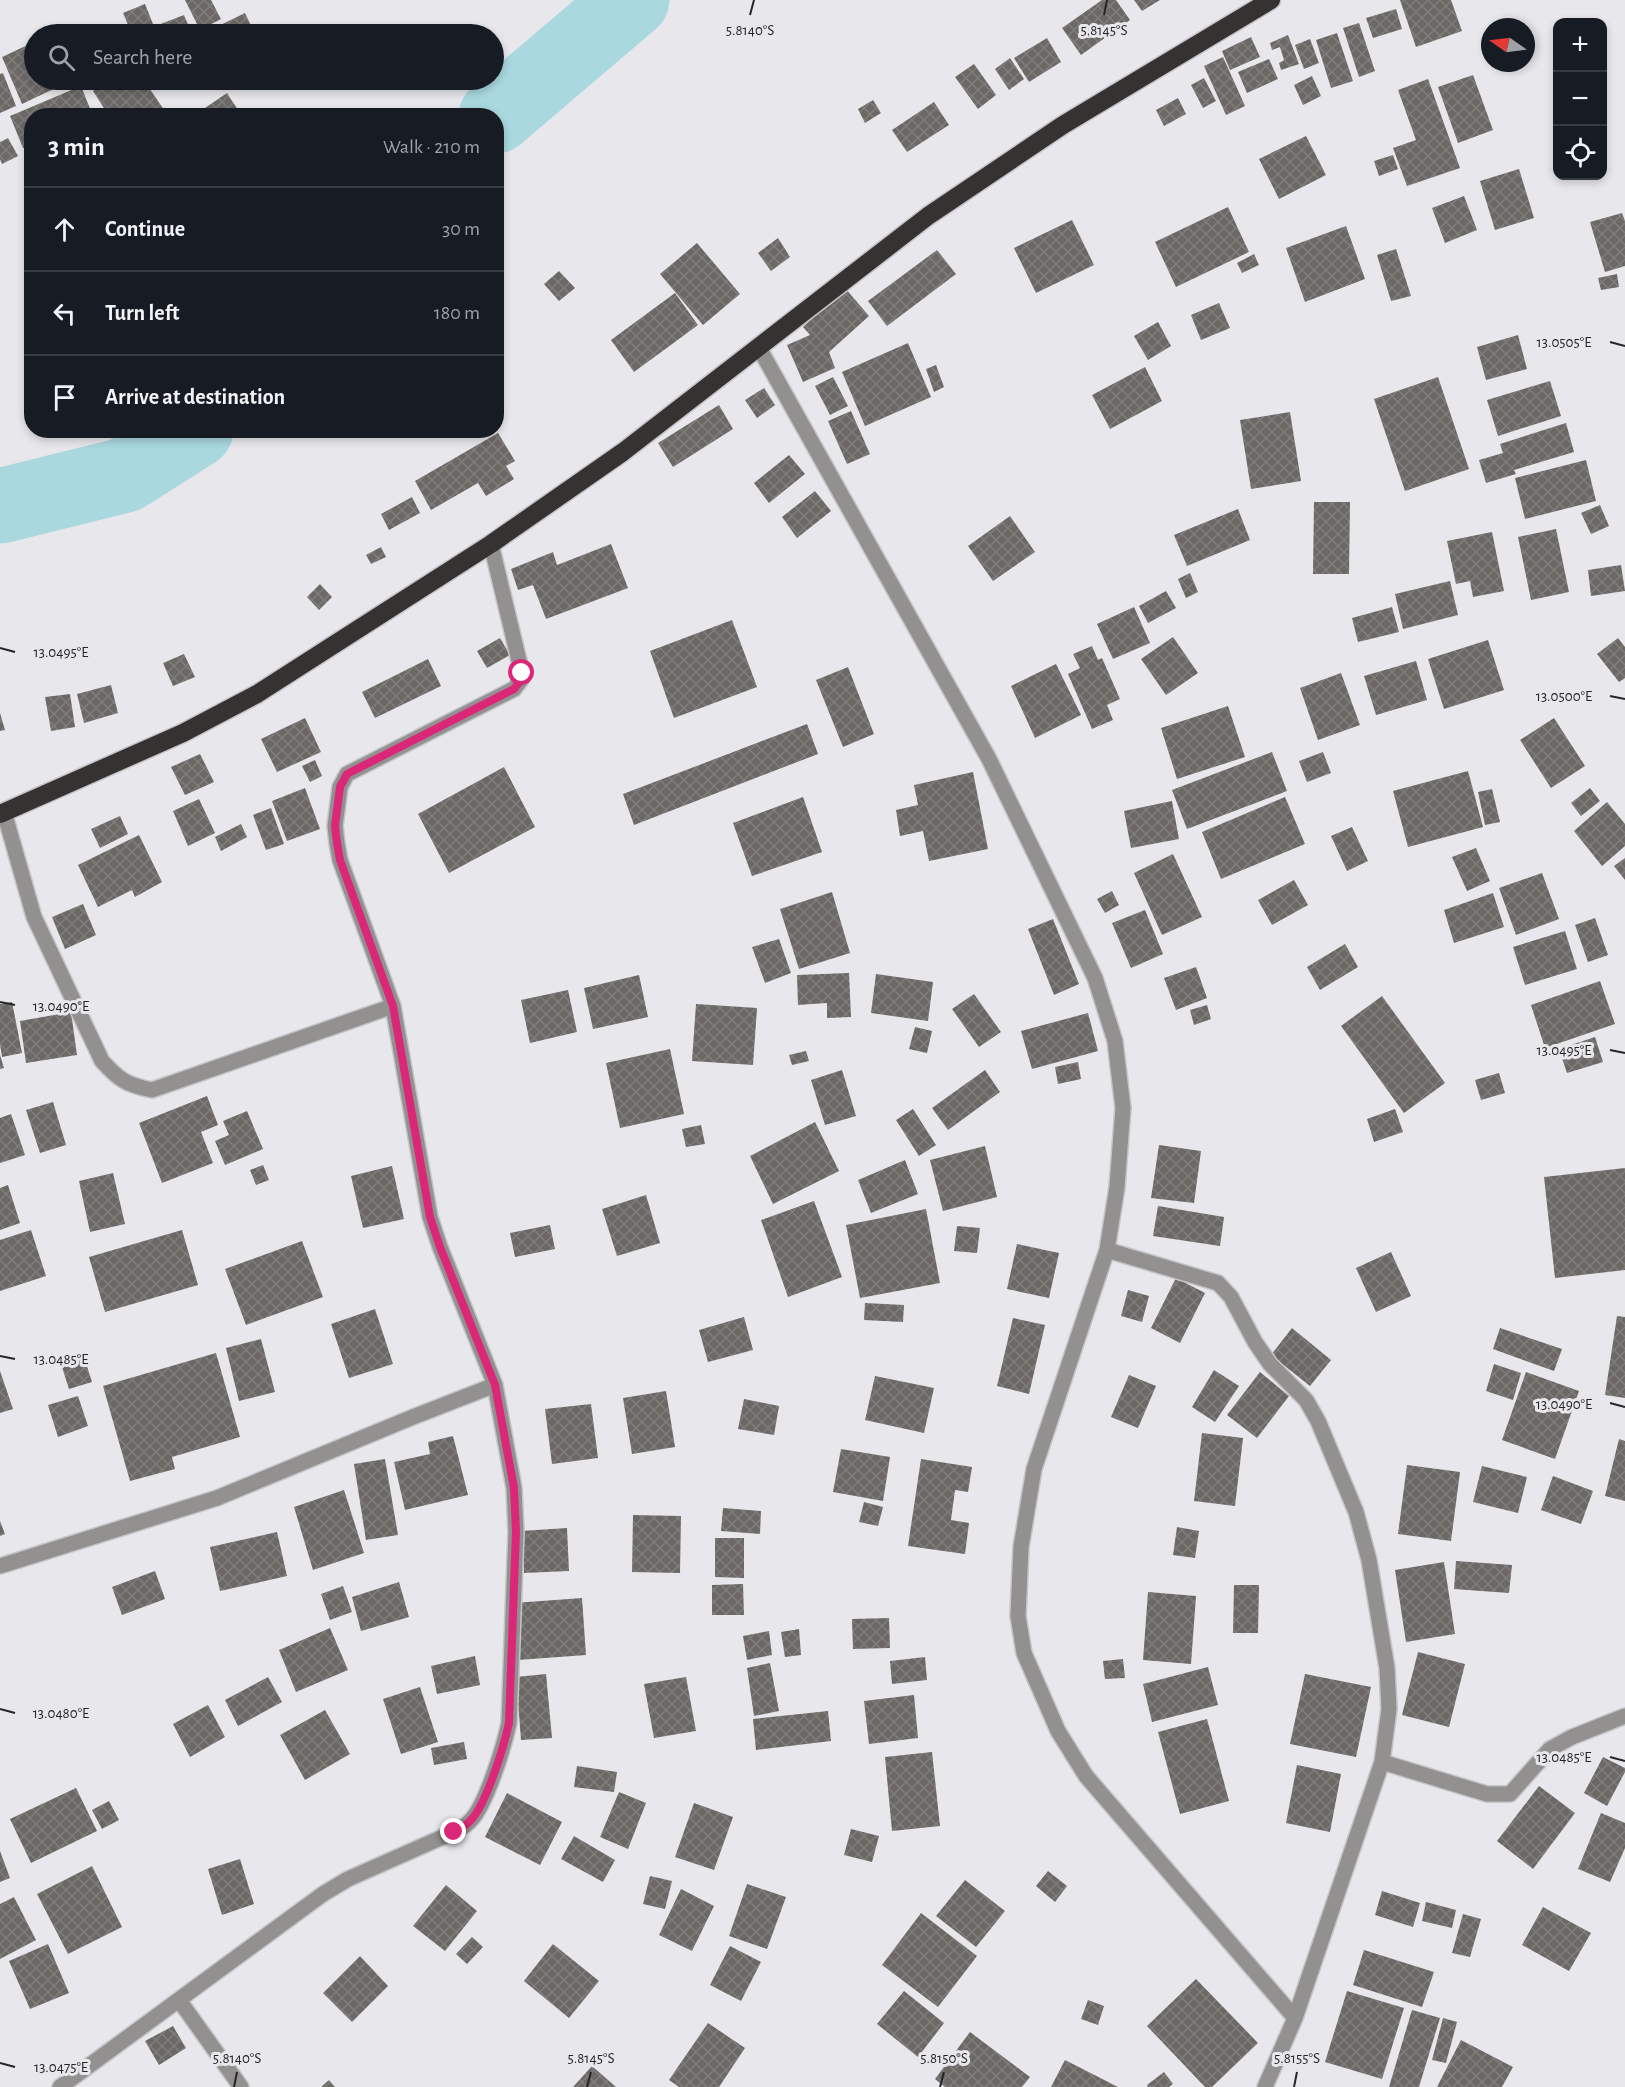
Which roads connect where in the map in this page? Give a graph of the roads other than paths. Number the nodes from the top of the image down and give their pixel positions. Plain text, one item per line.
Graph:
1 (1271, 0) edge
2 (758, 346) junction
3 (491, 544) junction
4 (2, 813) edge
5 (393, 1006) junction
6 (1107, 1250) junction
7 (495, 1385) junction
8 (0, 1566) edge
9 (1625, 1716) edge
10 (1382, 1762) junction
11 (179, 2000) junction
12 (1295, 2018) junction
13 (60, 2087) edge
14 (241, 2087) edge
15 (1265, 2087) edge

1 - 2 highway
2 - 3 highway
2 - 6 street
3 - 4 highway
3 - 5 street
4 - 5 street
5 - 7 street
6 - 10 street
6 - 12 street
7 - 8 street
7 - 11 street
9 - 10 street
10 - 12 street
11 - 13 street
11 - 14 street
12 - 15 street

